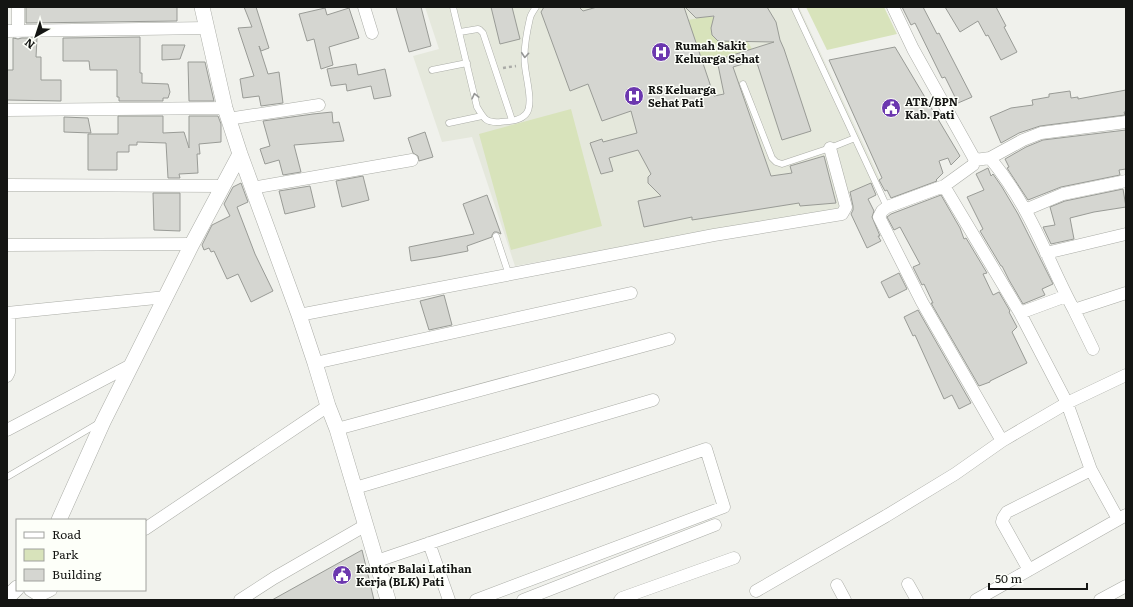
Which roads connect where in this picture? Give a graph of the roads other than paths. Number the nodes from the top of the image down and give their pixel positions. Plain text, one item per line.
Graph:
1 (18, 7) edge
2 (202, 7) edge
3 (364, 7) edge
4 (453, 7) edge
5 (536, 7) edge
6 (794, 7) edge
7 (893, 7) edge
8 (207, 28) junction
9 (12, 32) edge
10 (460, 32) junction
11 (372, 33) dead end
12 (467, 63) junction
13 (432, 70) dead end
14 (743, 84) dead end
15 (318, 105) dead end
16 (7, 110) edge
17 (226, 113) junction
18 (482, 116) junction
19 (512, 120) junction
20 (1126, 122) edge
21 (449, 123) dead end
22 (855, 138) junction
23 (830, 148) junction
24 (240, 154) junction
25 (990, 158) junction
26 (412, 160) dead end
27 (975, 160) junction
28 (1126, 181) edge
29 (7, 185) edge
30 (222, 186) junction
31 (944, 186) junction
32 (252, 188) junction
33 (887, 207) junction
34 (1025, 210) junction
35 (1126, 234) edge
36 (496, 236) dead end
37 (192, 244) junction
38 (7, 245) edge
39 (1046, 253) junction
40 (508, 275) junction
41 (1126, 293) edge
42 (631, 294) dead end
43 (1066, 296) junction
44 (166, 297) junction
45 (1074, 310) junction
46 (8, 313) edge
47 (1020, 313) junction
48 (299, 315) junction
49 (669, 339) dead end
50 (1093, 349) dead end
51 (315, 363) junction
52 (131, 365) junction
53 (1126, 375) edge
54 (7, 376) edge
55 (652, 400) dead end
56 (1067, 403) junction
57 (328, 406) junction
58 (102, 422) junction
59 (337, 429) junction
60 (7, 430) edge
61 (1002, 441) junction
62 (1091, 470) junction
63 (7, 477) edge
64 (355, 488) junction
65 (1122, 517) edge
66 (59, 519) edge
67 (366, 525) junction
68 (715, 525) dead end
69 (146, 528) edge
70 (429, 543) junction
71 (734, 558) dead end
72 (377, 561) junction
73 (1029, 570) junction
74 (908, 584) dead end
75 (837, 585) dead end
76 (1126, 586) edge
77 (16, 589) edge
78 (32, 591) edge
79 (49, 591) edge
80 (756, 591) dead end
81 (7, 598) edge
82 (240, 600) edge
83 (388, 600) edge
84 (449, 600) edge
85 (476, 600) edge
86 (523, 600) edge
87 (620, 600) edge
88 (845, 600) edge
89 (917, 600) edge
90 (976, 600) edge
91 (1100, 600) edge

1 - 9 street
2 - 8 street
3 - 11 street
4 - 10 lane
5 -> 19 lane
6 - 22 lane
7 - 27 street
8 - 9 street
8 - 17 street
10 - 12 lane
10 - 19 lane
12 - 13 lane
18 -> 12 lane
14 - 23 lane
15 - 17 street
16 - 17 street
17 - 24 street
18 - 19 lane
18 - 21 lane
20 - 25 street
22 - 23 lane
22 - 33 lane
23 - 40 street
24 - 30 street
24 - 32 street
25 - 27 street
25 - 34 street
26 - 32 street
27 - 31 street
28 - 34 street
29 - 30 street
30 - 37 street
31 - 33 street
31 - 47 street
32 - 48 street
33 - 61 street
34 - 39 street
35 - 39 street
36 - 40 lane
37 - 38 street
37 - 44 street
39 - 43 street
40 - 48 street
41 - 45 street
42 - 51 street
43 - 45 street
43 - 47 street
44 - 46 street
44 - 52 street
45 - 50 street
46 - 54 street
47 - 56 street
48 - 51 street
49 - 59 street
51 - 57 street
52 - 58 street
52 - 60 street
53 - 56 street
55 - 64 street
56 - 61 street
56 - 62 street
57 - 59 street
57 - 69 street
58 - 63 lane
58 - 66 street
59 - 64 street
61 - 80 street
62 - 65 street
62 - 73 street
64 - 67 street
65 - 73 street
67 - 72 street
67 - 82 street
68 - 86 street
70 - 72 street
70 - 84 street
70 - 85 street
71 - 87 street
72 - 83 street
73 - 90 street
74 - 89 street
75 - 88 street
76 - 91 street
77 - 81 street
78 - 79 street

